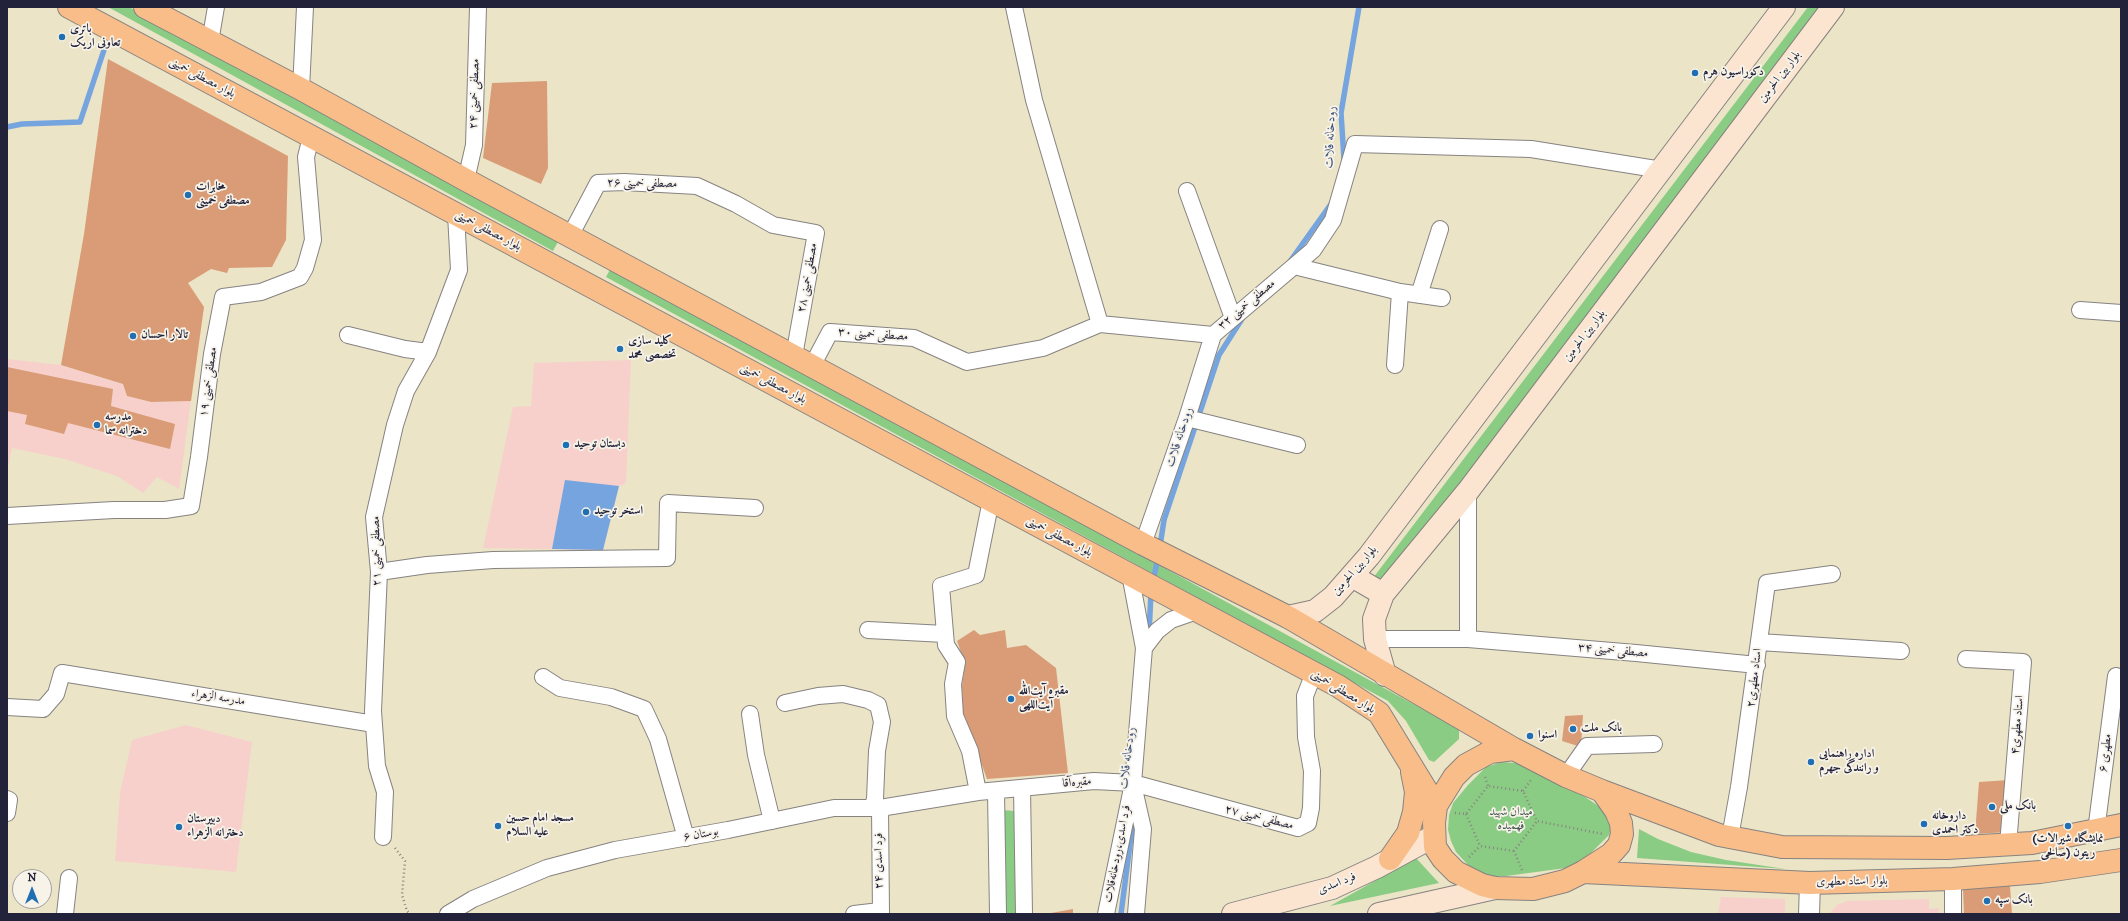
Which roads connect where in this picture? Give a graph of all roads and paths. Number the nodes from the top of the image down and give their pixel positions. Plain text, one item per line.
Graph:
1 (69, 7) edge
2 (145, 7) edge
3 (216, 7) edge
4 (305, 7) edge
5 (478, 7) edge
6 (1014, 7) edge
7 (1784, 7) edge
8 (1833, 7) edge
9 (210, 42) junction
10 (301, 89) junction
11 (311, 137) junction
12 (1662, 170) junction
13 (466, 180) junction
14 (697, 186) joint
15 (1187, 191) dead end
16 (456, 214) junction
17 (1440, 229) dead end
18 (570, 236) junction
19 (595, 249) junction
20 (1294, 266) junction
21 (577, 279) junction
22 (1400, 292) junction
23 (1419, 295) junction
24 (1442, 298) dead end
25 (2080, 310) dead end
26 (2121, 313) edge
27 (1233, 318) junction
28 (1100, 324) junction
29 (348, 335) dead end
30 (1213, 335) junction
31 (428, 352) junction
32 (803, 361) junction
33 (1395, 365) dead end
34 (1187, 418) junction
35 (1297, 445) dead end
36 (1468, 491) junction
37 (991, 500) junction
38 (755, 508) dead end
39 (7, 516) edge
40 (1144, 544) junction
41 (379, 572) junction
42 (1832, 574) dead end
43 (1131, 575) junction
44 (1352, 576) junction
45 (1382, 594) junction
46 (1196, 610) junction
47 (1288, 616) junction
48 (868, 630) dead end
49 (945, 634) junction
50 (1375, 639) junction
51 (1468, 639) junction
52 (1759, 642) junction
53 (1144, 648) junction
54 (1901, 651) dead end
55 (1966, 659) dead end
56 (1757, 665) junction
57 (1314, 673) junction
58 (1385, 675) junction
59 (2116, 676) dead end
60 (543, 677) dead end
61 (786, 703) dead end
62 (7, 706) edge
63 (750, 714) dead end
64 (374, 724) junction
65 (1654, 744) dead end
66 (1514, 749) junction
67 (1410, 761) junction
68 (1566, 776) junction
69 (1533, 778) dead end
70 (1133, 783) junction
71 (1022, 788) junction
72 (1523, 791) junction
73 (1602, 791) junction
74 (971, 794) junction
75 (7, 799) edge
76 (996, 799) junction
77 (1022, 806) junction
78 (876, 808) junction
79 (1443, 809) junction
80 (7, 813) edge
81 (1466, 814) junction
82 (772, 821) junction
83 (1537, 822) junction
84 (2121, 825) edge
85 (2096, 831) junction
86 (1609, 835) dead end
87 (1434, 836) junction
88 (383, 837) joint
89 (1730, 837) junction
90 (686, 838) junction
91 (2008, 845) junction
92 (1480, 846) junction
93 (1514, 851) junction
94 (1390, 859) junction
95 (2121, 860) edge
96 (1465, 862) dead end
97 (1583, 872) junction
98 (1518, 875) dead end
99 (69, 878) dead end
100 (1953, 879) junction
101 (1810, 883) junction
102 (1495, 888) junction
103 (1401, 912) edge
104 (881, 913) edge
105 (65, 914) edge
106 (410, 914) edge
107 (448, 914) edge
108 (854, 914) edge
109 (998, 914) edge
110 (1024, 914) edge
111 (1106, 914) edge
112 (1136, 914) edge
113 (1233, 914) edge
114 (1379, 914) edge
115 (1809, 914) edge
116 (1952, 914) edge

1 - 11 main road, بلوار مصطفی خمینی
2 - 9 main road
3 - 9 street
4 - 10 street
5 - 13 street, مصطفی خمینی ۲۴
6 - 28 street
7 - 12 main road, بلوار بین الحرمین
8 - 36 main road, بلوار بین الحرمین
9 - 10 main road
10 - 13 main road
11 - 16 main road, بلوار مصطفی خمینی
11 - 39 street, مصطفی خمینی ۱۹
12 - 20 street, مصطفی خمینی ۳۲
12 - 44 main road, بلوار بین الحرمین
13 - 18 main road
14 - 18 street, مصطفی خمینی ۲۶
14 - 32 street, مصطفی خمینی ۲۸
15 - 27 street
16 - 21 main road, بلوار مصطفی خمینی
16 - 31 street, مصطفی خمینی ۲۱
17 - 23 street
18 - 19 main road
19 - 21 main road
19 - 32 main road
20 - 22 street
20 - 27 street, مصطفی خمینی ۳۲
21 - 37 main road, بلوار مصطفی خمینی
22 - 23 street
22 - 33 street
23 - 24 street
25 - 26 street
27 - 30 street, مصطفی خمینی ۳۲
28 - 30 street
28 - 32 street, مصطفی خمینی ۳۰
29 - 31 street
30 - 34 street, مصطفی خمینی ۳۲
31 - 41 street, مصطفی خمینی ۲۱
32 - 40 main road
34 - 35 street
34 - 40 street, مصطفی خمینی ۳۲
36 - 45 main road, بلوار بین الحرمین
36 - 51 street
37 - 43 main road, بلوار مصطفی خمینی
37 - 49 street
38 - 41 street
40 - 47 main road
41 - 64 street, مصطفی خمینی ۲۱
42 - 52 street, استاد مطهری۲
43 - 46 main road, بلوار مصطفی خمینی
43 - 53 street
44 - 45 main road
44 - 47 main road, بلوار بین الحرمین
45 - 50 main road, بلوار بین الحرمین
46 - 53 street
46 - 57 main road, بلوار مصطفی خمینی
47 - 58 main road
48 - 49 street
49 - 74 street
50 - 51 street, مصطفی خمینی ۳۴
50 - 58 main road, بلوار بین الحرمین
51 - 56 street, مصطفی خمینی ۳۴
52 - 54 street
52 - 56 street, استاد مطهری۲
53 - 70 street
55 - 91 street, استاد مطهری۴
56 - 89 street, استاد مطهری۲
57 - 67 main road, بلوار مصطفی خمینی
57 - 70 street, مصطفی خمینی ۲۷
58 - 66 main road
59 - 85 street, مطهری ۶
60 - 90 street
61 - 78 street, فرد اسدی ۲۴
62 - 64 street, مدرسه الزهراء
63 - 82 street
64 - 88 street, مصطفی خمینی ۲۱
65 - 68 street
66 - 68 main road
66 - 79 main road
67 - 79 main road, بلوار مصطفی خمینی
67 - 94 main road
68 - 73 main road
69 - 72 path
70 - 71 street, مقبره‌آقا
70 - 111 street, فرد اسدی،رودخانه‌قلات
70 - 112 street, فرد اسدی،رودخانه‌قلات
71 - 76 street, مقبره‌آقا
71 - 77 street
72 - 81 path
72 - 83 path
73 - 89 main road
73 - 97 main road
74 - 76 street, مقبره‌آقا
74 - 78 street, بوستان ۶
75 - 80 street
76 - 77 street, مقبره‌آقا
76 - 109 street
77 - 110 street
78 - 82 street, بوستان ۶
78 - 104 street, فرد اسدی ۲۴
79 - 81 path
79 - 87 main road
81 - 92 path
82 - 90 street, بوستان ۶
83 - 86 path
83 - 93 path
84 - 85 main road
85 - 91 main road
87 - 94 main road, فرد اسدی
87 - 102 main road
88 - 106 path
89 - 91 main road
90 - 107 street, بوستان ۶
92 - 93 path
92 - 96 path
93 - 98 path
94 - 113 main road, فرد اسدی
95 - 100 main road, بلوار استاد مطهری
97 - 101 main road, بلوار استاد مطهری
97 - 102 main road
99 - 105 street
100 - 101 main road, بلوار استاد مطهری
100 - 116 street
101 - 115 street
102 - 103 main road
103 - 114 main road
104 - 108 street

